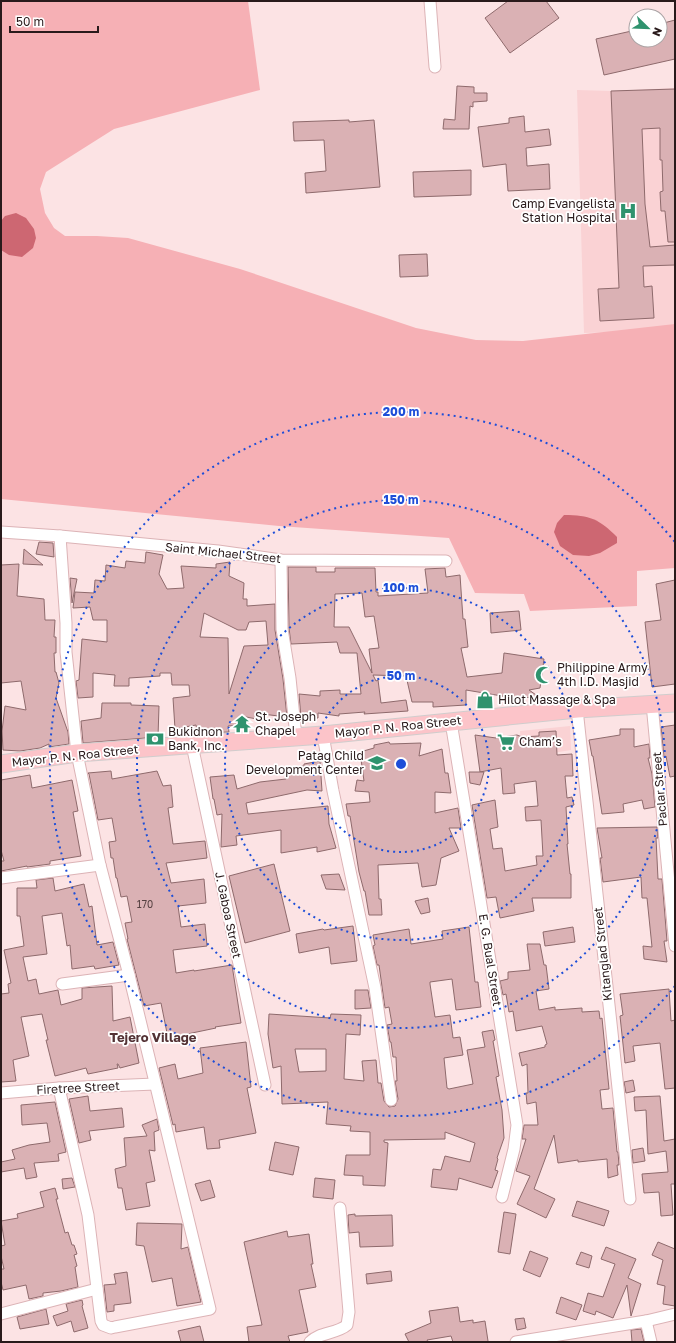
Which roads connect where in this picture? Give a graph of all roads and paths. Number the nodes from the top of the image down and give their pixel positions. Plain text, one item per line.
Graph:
1 (430, 1) edge
2 (435, 67) dead end
3 (1, 532) edge
4 (60, 536) junction
5 (281, 560) junction
6 (446, 560) dead end
7 (675, 703) edge
8 (652, 704) junction
9 (577, 709) junction
10 (450, 722) junction
11 (323, 735) junction
12 (296, 737) junction
13 (192, 745) junction
14 (77, 753) junction
15 (1, 764) edge
16 (100, 865) junction
17 (1, 878) edge
18 (675, 946) edge
19 (129, 975) junction
20 (62, 984) dead end
21 (155, 1084) junction
22 (265, 1086) dead end
23 (59, 1088) junction
24 (1, 1093) edge
25 (391, 1100) dead end
26 (502, 1197) dead end
27 (630, 1199) dead end
28 (340, 1208) dead end
29 (97, 1289) junction
30 (1, 1314) edge
31 (675, 1314) edge
32 (646, 1320) junction
33 (310, 1342) edge
34 (516, 1342) edge
35 (651, 1342) edge

1 - 2 street
3 - 4 street, Saint Michael Street
4 - 5 street, Saint Michael Street
4 - 14 street
5 - 6 street, Saint Michael Street
5 - 12 street
7 - 8 main road, Mayor P. N. Roa Street
8 - 9 main road, Mayor P. N. Roa Street
8 - 18 street, Paclar Street
9 - 10 main road, Mayor P. N. Roa Street
9 - 27 street, Kitanglad Street
10 - 11 main road, Mayor P. N. Roa Street
10 - 26 street, E. G. Bual Street
11 - 12 main road, Mayor P. N. Roa Street
11 - 25 street
12 - 13 main road, Mayor P. N. Roa Street
13 - 14 main road, Mayor P. N. Roa Street
13 - 22 street, J. Gaboa Street
14 - 15 main road, Mayor P. N. Roa Street
14 - 16 street
16 - 17 street
16 - 19 street
19 - 20 street
19 - 21 street
21 - 23 street, Firetree Street
21 - 29 street
23 - 24 street, Firetree Street
23 - 29 street
28 - 33 street
29 - 30 street
31 - 32 street
32 - 34 street
32 - 35 street

